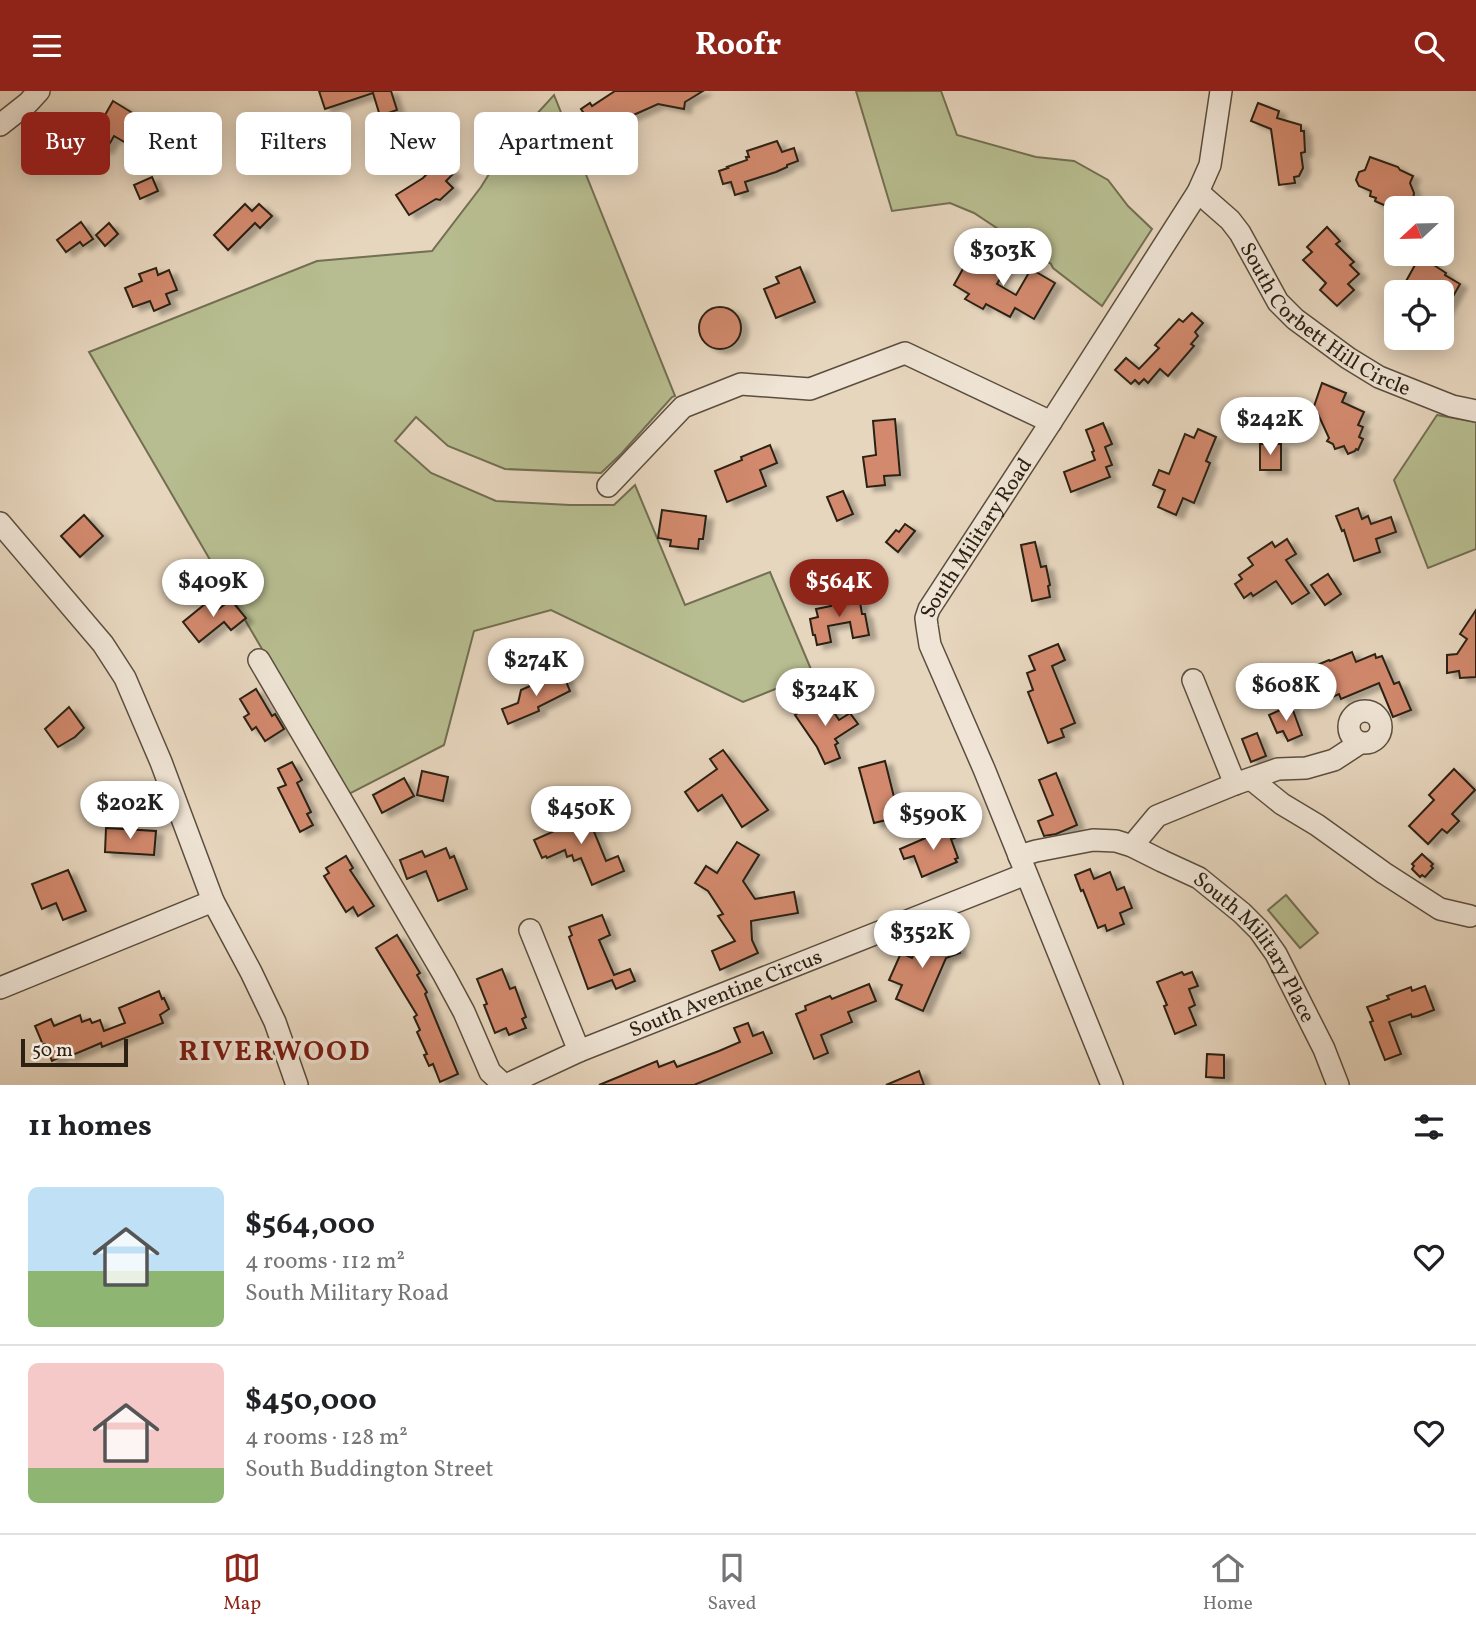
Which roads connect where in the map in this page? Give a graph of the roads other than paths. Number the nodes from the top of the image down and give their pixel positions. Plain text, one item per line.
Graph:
1 (39, 91) edge
2 (1221, 91) edge
3 (0, 125) edge
4 (1198, 191) junction
5 (1476, 411) edge
6 (1051, 422) junction
7 (608, 486) dead end
8 (0, 523) edge
9 (259, 660) dead end
10 (1194, 680) dead end
11 (1360, 743) dead end
12 (1243, 782) junction
13 (1132, 846) junction
14 (1023, 865) junction
15 (213, 901) junction
16 (1470, 916) dead end
17 (530, 930) dead end
18 (0, 988) edge
19 (579, 1051) junction
20 (297, 1085) edge
21 (505, 1085) edge
22 (1112, 1085) edge
23 (1339, 1085) edge

1 - 3 street
2 - 4 street, South Military Road
4 - 5 street, South Corbett Hill Circle
4 - 6 street, South Military Road
6 - 7 street
6 - 14 street, South Military Road
8 - 15 street
9 - 21 street, South Aventine Circus
10 - 12 street
11 - 12 street
12 - 13 street
12 - 16 street
13 - 14 street, South Military Place
13 - 23 street, South Military Place
14 - 19 street, South Aventine Circus
14 - 22 street, South Military Road
15 - 18 street
15 - 20 street
17 - 19 street
19 - 21 street, South Aventine Circus

